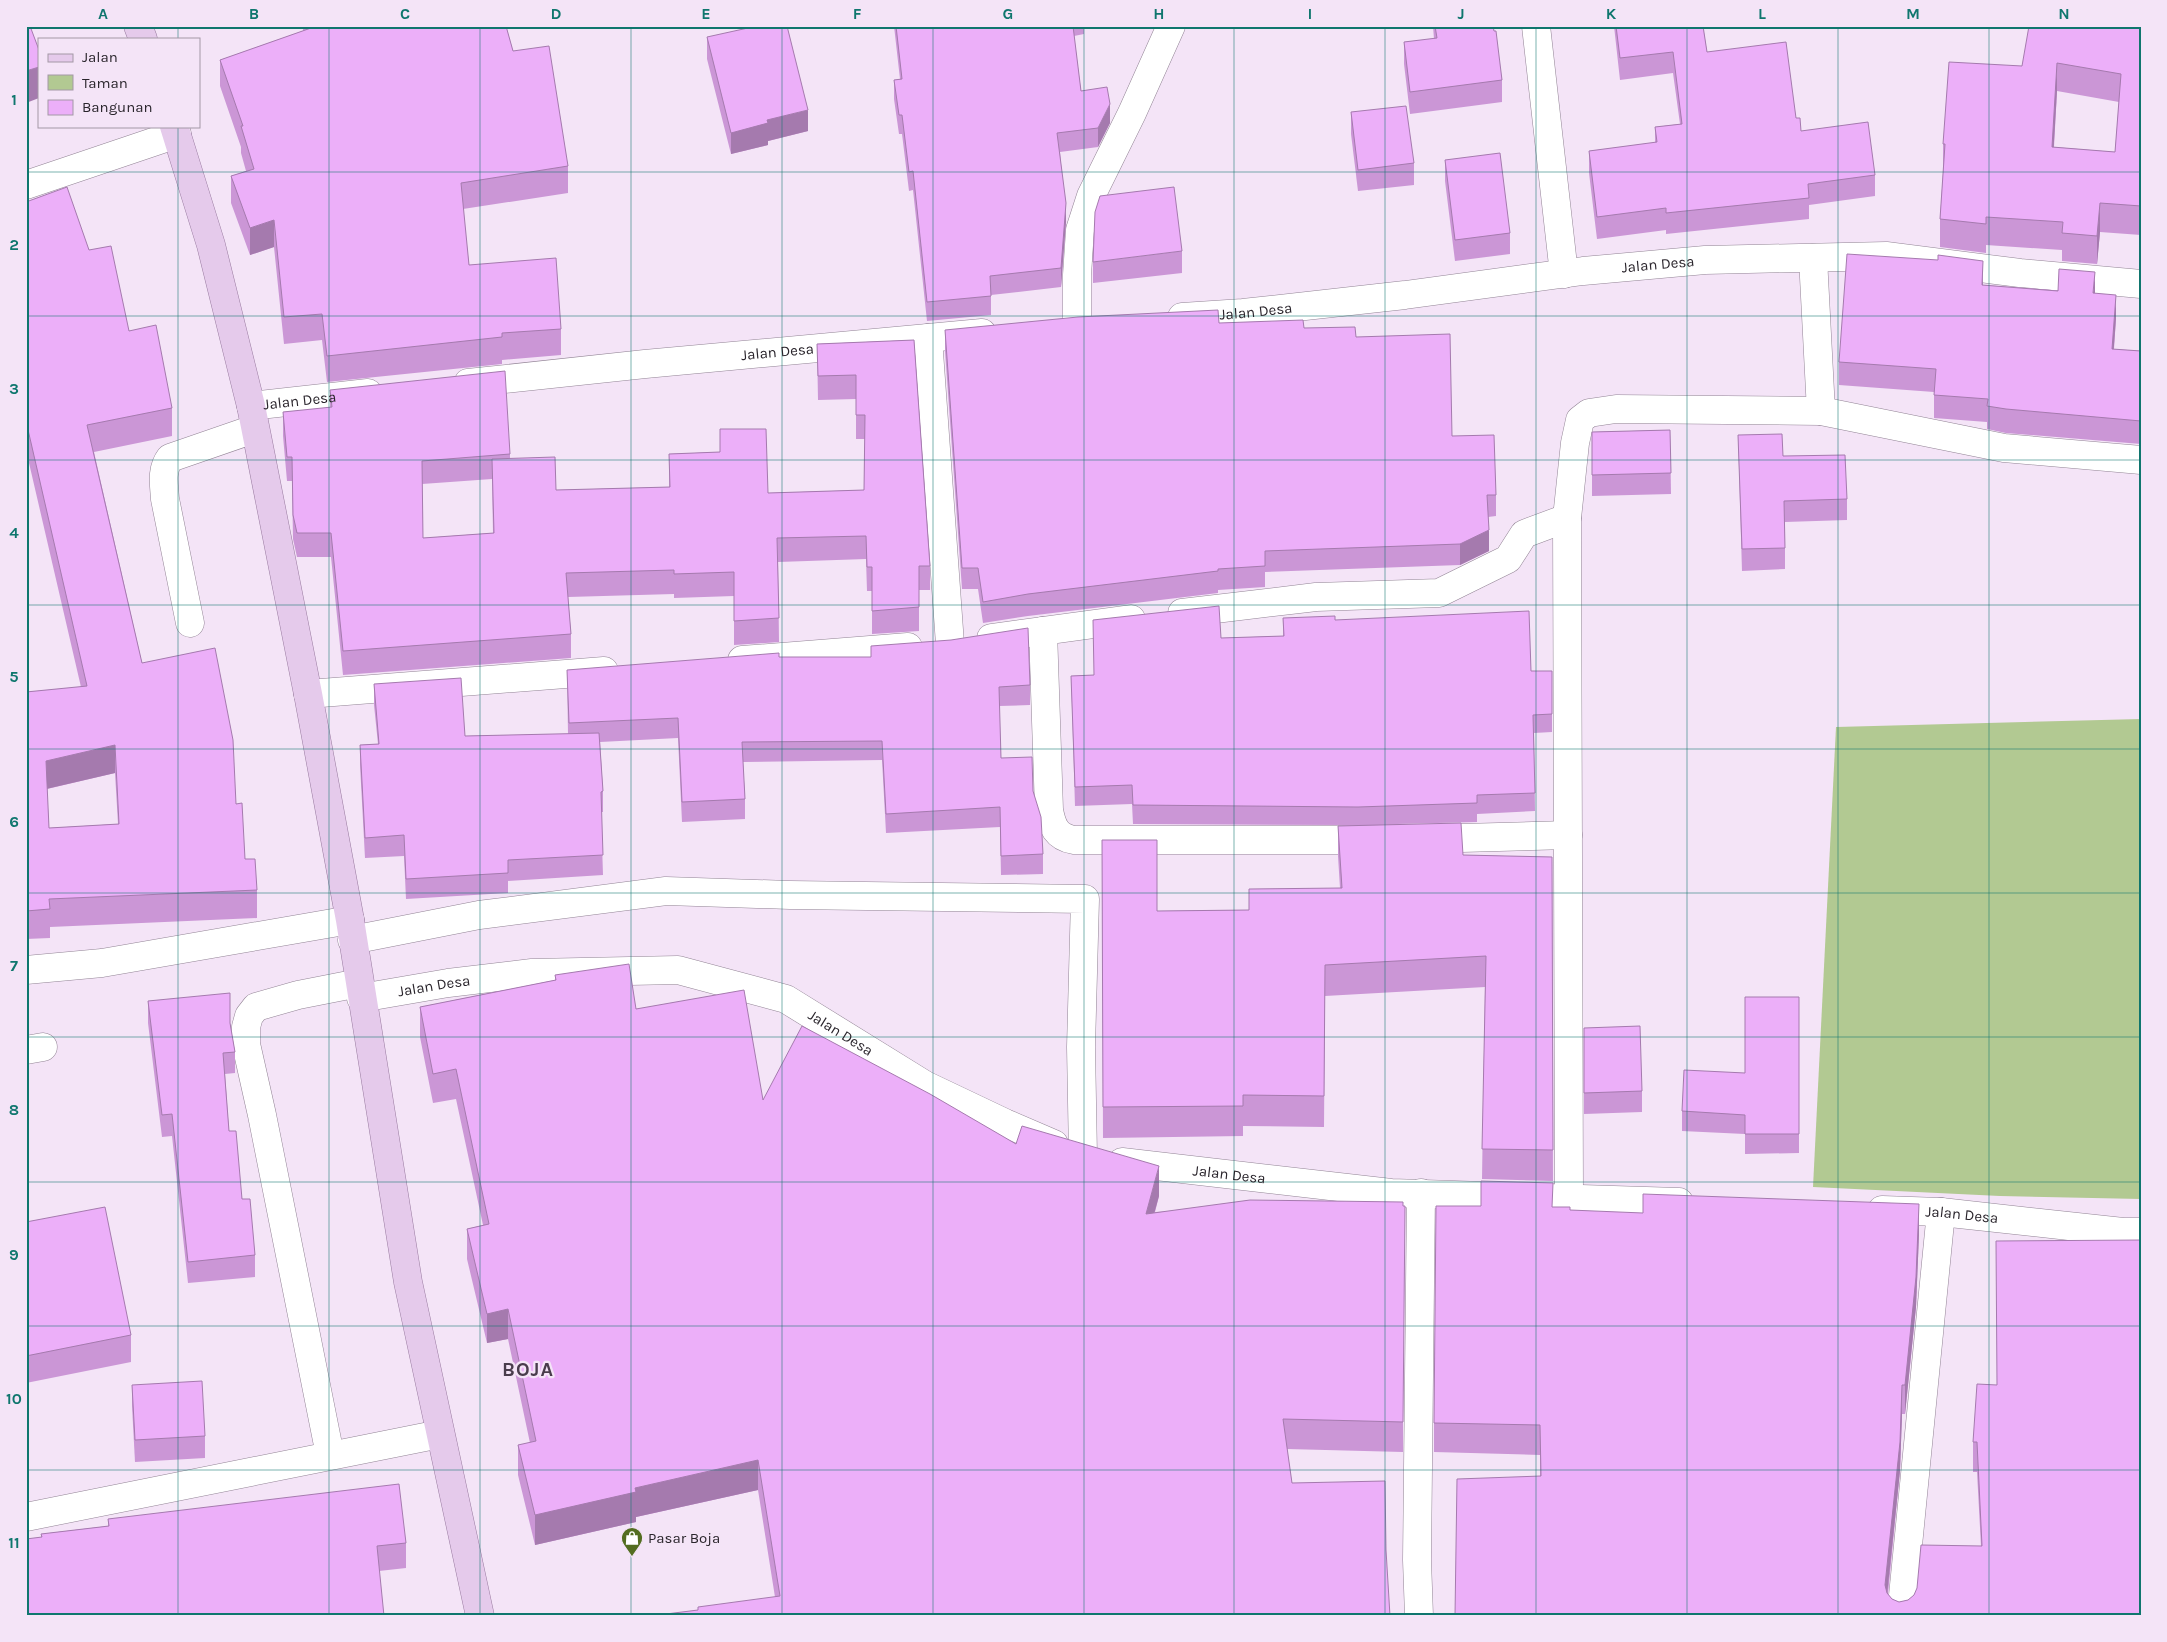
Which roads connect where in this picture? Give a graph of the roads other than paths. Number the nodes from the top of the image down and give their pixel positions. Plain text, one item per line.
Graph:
1 (138, 26) edge
2 (1171, 26) edge
3 (1536, 26) edge
4 (143, 38) edge
5 (175, 130) edge
6 (26, 185) edge
7 (1813, 258) junction
8 (1564, 274) junction
9 (2141, 284) edge
10 (1155, 319) edge
11 (1106, 322) edge
12 (1008, 330) edge
13 (928, 338) junction
14 (448, 385) edge
15 (389, 391) edge
16 (1821, 411) junction
17 (252, 418) junction
18 (2141, 460) edge
19 (1567, 518) junction
20 (190, 623) dead end
21 (1043, 631) junction
22 (950, 644) junction
23 (713, 662) edge
24 (624, 669) edge
25 (308, 694) junction
26 (1568, 834) junction
27 (351, 930) junction
28 (26, 970) edge
29 (360, 990) junction
30 (1083, 1156) junction
31 (1421, 1194) junction
32 (1569, 1197) junction
33 (1706, 1203) edge
34 (1853, 1209) edge
35 (1941, 1212) junction
36 (2141, 1232) edge
37 (440, 1434) junction
38 (330, 1455) junction
39 (26, 1517) edge
40 (480, 1616) edge
41 (1419, 1616) edge
42 (1901, 1616) edge

1 - 4 main road
2 - 11 street
3 - 8 street
5 - 6 street
5 - 17 main road
7 - 8 street, Jalan Desa
7 - 9 street, Jalan Desa
7 - 16 street
8 - 10 street, Jalan Desa
12 - 13 street, Jalan Desa
13 - 14 street, Jalan Desa
13 - 22 street
15 - 17 street, Jalan Desa
16 - 18 street
16 - 19 street
17 - 20 street, Jalan Desa
17 - 25 main road
19 - 21 street
19 - 26 street
21 - 22 street
21 - 26 street
22 - 23 street
24 - 25 street
25 - 27 main road
26 - 32 street
27 - 28 street
27 - 29 main road
27 - 30 street
29 - 30 street, Jalan Desa
29 - 37 main road
29 - 38 street, Jalan Desa
30 - 31 street, Jalan Desa
31 - 32 street, Jalan Desa
31 - 41 street
32 - 33 street, Jalan Desa
34 - 35 street, Jalan Desa
35 - 36 street, Jalan Desa
35 - 42 street
37 - 38 street
37 - 40 main road
38 - 39 street

